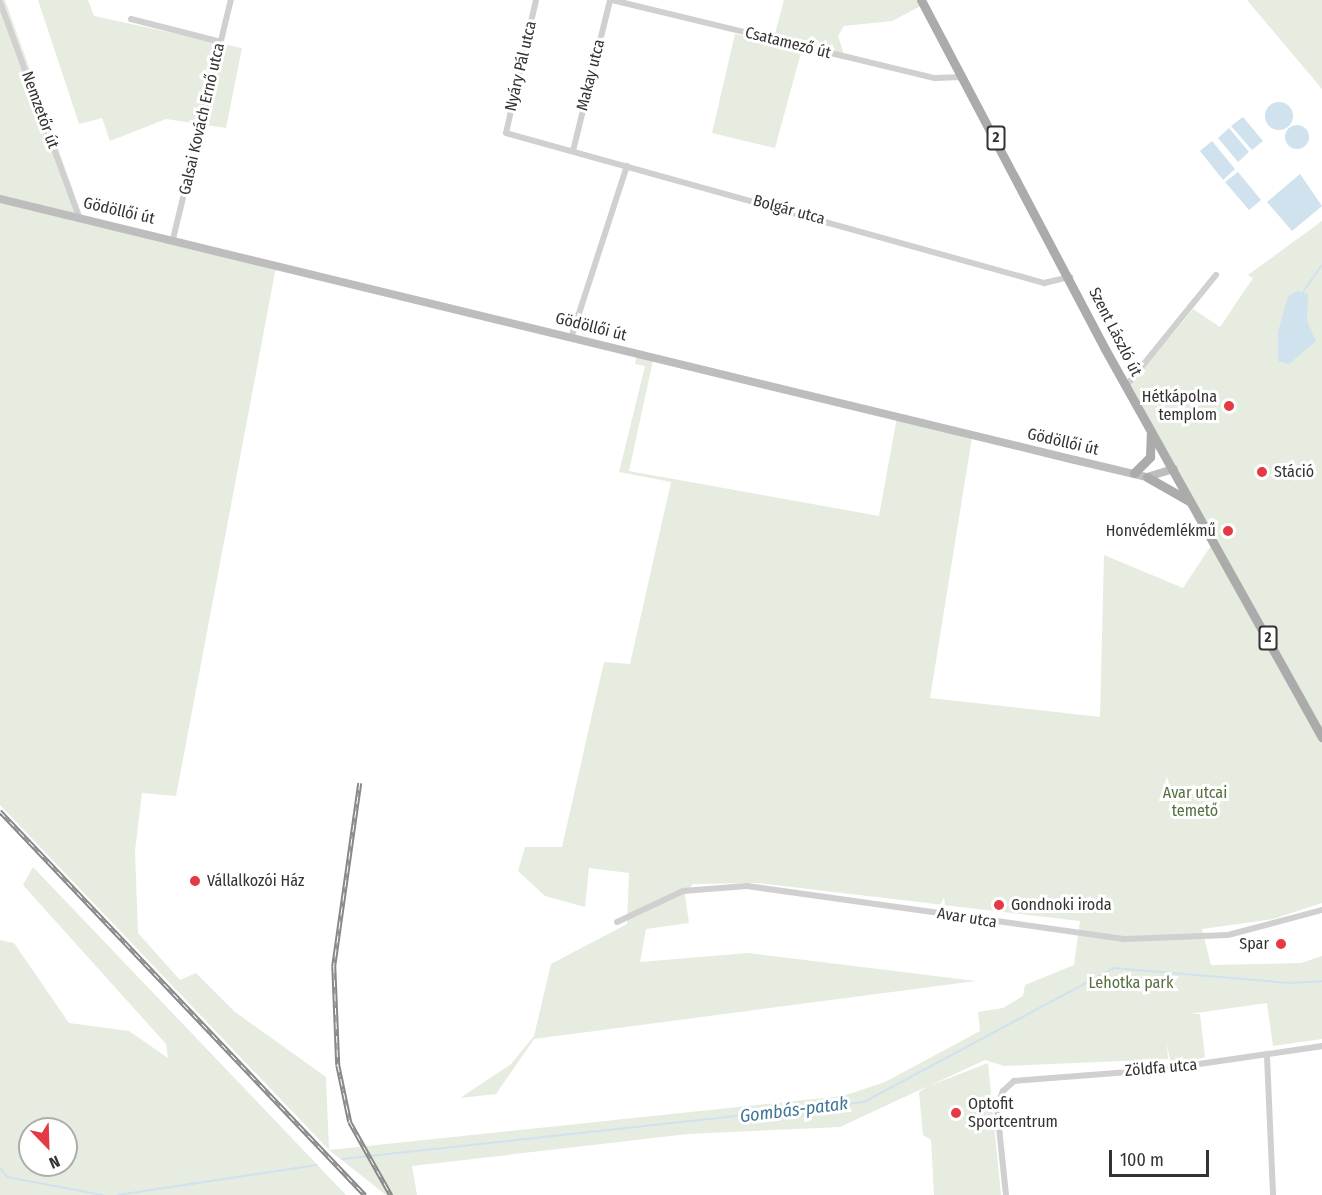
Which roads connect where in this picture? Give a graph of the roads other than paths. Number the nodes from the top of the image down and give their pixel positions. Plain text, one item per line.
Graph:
1 (231, 0) edge
2 (536, 0) edge
3 (611, 0) edge
4 (921, 0) edge
5 (0, 2) edge
6 (130, 19) dead end
7 (221, 42) junction
8 (963, 76) junction
9 (506, 133) joint
10 (573, 151) junction
11 (627, 166) junction
12 (0, 199) edge
13 (79, 218) junction
14 (173, 239) junction
15 (1215, 276) dead end
16 (1070, 277) junction
17 (571, 338) junction
18 (1126, 386) junction
19 (1151, 431) junction
20 (1174, 469) junction
21 (1134, 473) junction
22 (1147, 477) junction
23 (1192, 503) junction
24 (1322, 738) edge
25 (1322, 910) edge
26 (617, 922) dead end
27 (1322, 1046) edge
28 (1267, 1056) junction
29 (1006, 1195) edge
30 (1273, 1195) edge

1 - 7 street, Galsai Kovách Ernő utca
2 - 9 street, Nyáry Pál utca
3 - 8 street, Csatamező út
3 - 10 street, Makay utca
4 - 8 main road, Szent László út / 2
5 - 13 street, Nemzetőr út
6 - 7 street
7 - 14 street, Galsai Kovách Ernő utca
8 - 16 main road, Szent László út / 2
9 - 10 street, Bolgár utca
10 - 11 street, Bolgár utca
11 - 16 street, Bolgár utca
11 - 17 street
12 - 13 main road, Gödöllői út
13 - 14 main road, Gödöllői út
14 - 17 main road, Gödöllői út
15 - 18 street
16 - 18 main road, Szent László út / 2
17 - 21 main road, Gödöllői út
18 - 19 main road, Szent László út / 2
19 - 20 main road, Szent László út / 2
19 - 21 main road
20 - 22 main road
20 - 23 main road, Szent László út / 2
21 - 22 main road, Gödöllői út
22 - 23 main road
23 - 24 main road, Szent László út / 2
25 - 26 street, Avar utca
27 - 28 street, Zöldfa utca
28 - 29 street, Zöldfa utca
28 - 30 street

